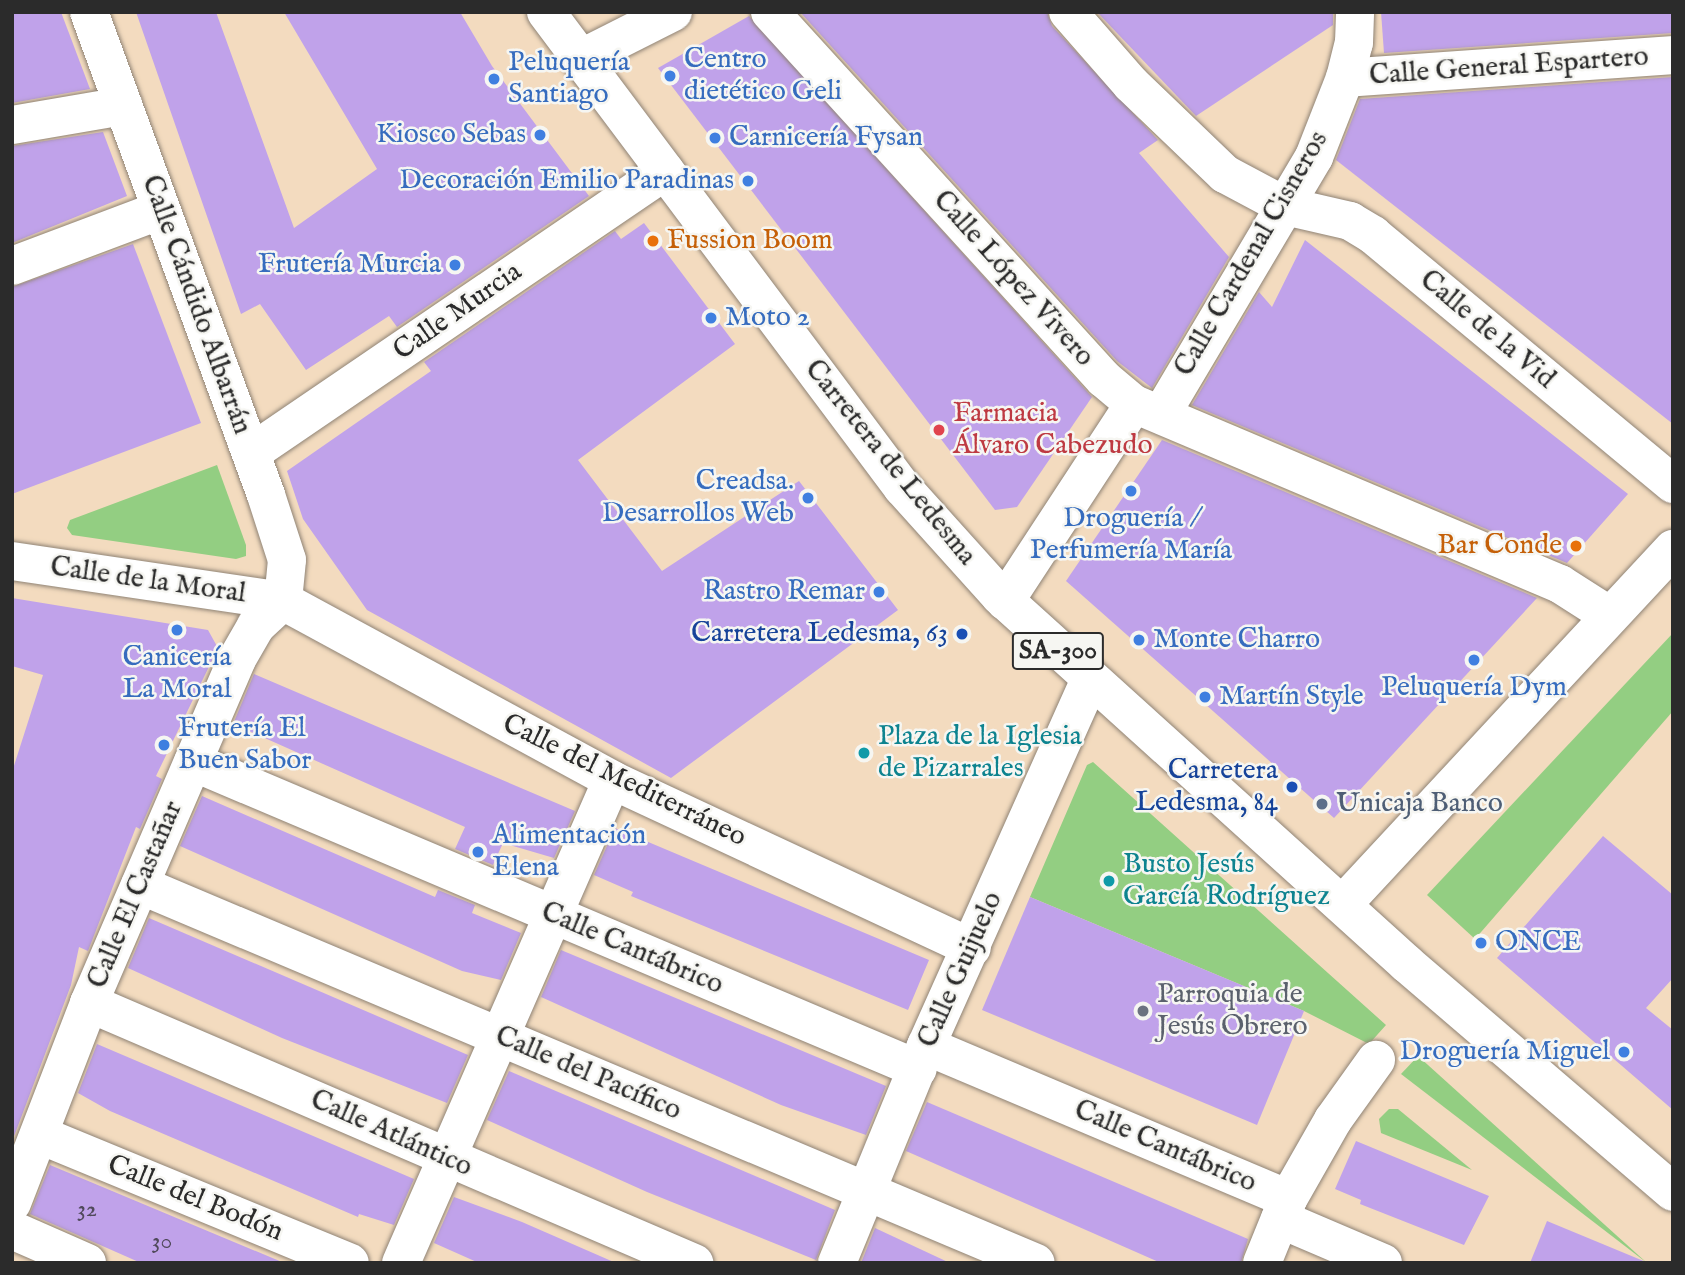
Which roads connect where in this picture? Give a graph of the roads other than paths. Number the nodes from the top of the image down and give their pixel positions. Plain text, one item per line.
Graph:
1 (89, 12) edge
2 (546, 12) edge
3 (673, 12) edge
4 (770, 12) edge
5 (1068, 12) edge
6 (1355, 12) edge
7 (1673, 55) edge
8 (580, 59) junction
9 (1345, 78) junction
10 (124, 106) junction
11 (12, 125) edge
12 (665, 170) junction
13 (1285, 206) junction
14 (161, 210) junction
15 (12, 266) edge
16 (1148, 409) junction
17 (251, 453) junction
18 (1673, 484) edge
19 (1673, 549) edge
20 (12, 561) edge
21 (283, 601) junction
22 (1005, 601) junction
23 (1610, 616) junction
24 (1090, 680) junction
25 (193, 762) junction
26 (612, 780) junction
27 (140, 885) junction
28 (1343, 904) junction
29 (551, 916) junction
30 (972, 948) junction
31 (89, 1003) junction
32 (500, 1037) junction
33 (922, 1058) junction
34 (1376, 1060) dead end
35 (40, 1135) junction
36 (447, 1159) junction
37 (866, 1191) junction
38 (1673, 1192) edge
39 (12, 1203) edge
40 (1284, 1209) junction
41 (12, 1230) edge
42 (87, 1263) edge
43 (350, 1263) edge
44 (401, 1263) edge
45 (694, 1263) edge
46 (837, 1263) edge
47 (1036, 1263) edge
48 (1262, 1263) edge
49 (1383, 1263) edge

1 - 10 main road, Calle Cándido Albarrán
2 - 8 main road, Carretera de Ledesma / SA-300
3 - 8 main road
4 - 16 main road, Calle López Vivero
5 - 13 main road, Calle de la Vid
6 - 9 main road, Calle Cardenal Cisneros
7 - 9 main road, Calle General Espartero
8 - 12 main road, Carretera de Ledesma / SA-300
9 - 13 main road, Calle Cardenal Cisneros
10 - 11 main road
10 - 14 main road, Calle Cándido Albarrán
12 - 17 main road, Calle Murcia
12 - 22 main road, Carretera de Ledesma / SA-300
13 - 16 main road, Calle Cardenal Cisneros
13 - 18 main road, Calle de la Vid
14 - 15 main road
14 - 17 main road, Calle Cándido Albarrán
16 - 22 main road, Calle Cardenal Cisneros
16 - 23 main road, Calle López Vivero
17 - 21 main road, Calle Cándido Albarrán
19 - 23 main road
20 - 21 main road, Calle de la Moral
21 - 25 main road, Calle El Castañar
21 - 26 main road, Calle del Mediterráneo
22 - 24 main road, Carretera de Ledesma / SA-300
23 - 28 main road
24 - 28 main road, Carretera de Ledesma / SA-300
24 - 30 main road, Calle Guijuelo
25 - 27 main road, Calle El Castañar
25 - 29 main road, Calle Cantábrico
26 - 29 main road
26 - 30 main road, Calle del Mediterráneo
27 - 31 main road, Calle El Castañar
27 - 32 main road, Calle del Pacífico
28 - 38 main road, Carretera de Ledesma / SA-300
29 - 32 main road
29 - 33 main road, Calle Cantábrico
30 - 33 main road, Calle Guijuelo
31 - 35 main road, Calle El Castañar
31 - 36 main road, Calle Atlántico
32 - 36 main road
32 - 37 main road, Calle del Pacífico
33 - 37 main road, Calle Guijuelo
33 - 40 main road, Calle Cantábrico
34 - 40 main road
35 - 39 main road, Calle El Castañar
35 - 43 main road, Calle del Bodón
36 - 44 main road
36 - 45 main road, Calle Atlántico
37 - 46 main road, Calle Guijuelo
37 - 47 main road, Calle del Pacífico
40 - 48 main road
40 - 49 main road, Calle Cantábrico
41 - 42 main road

